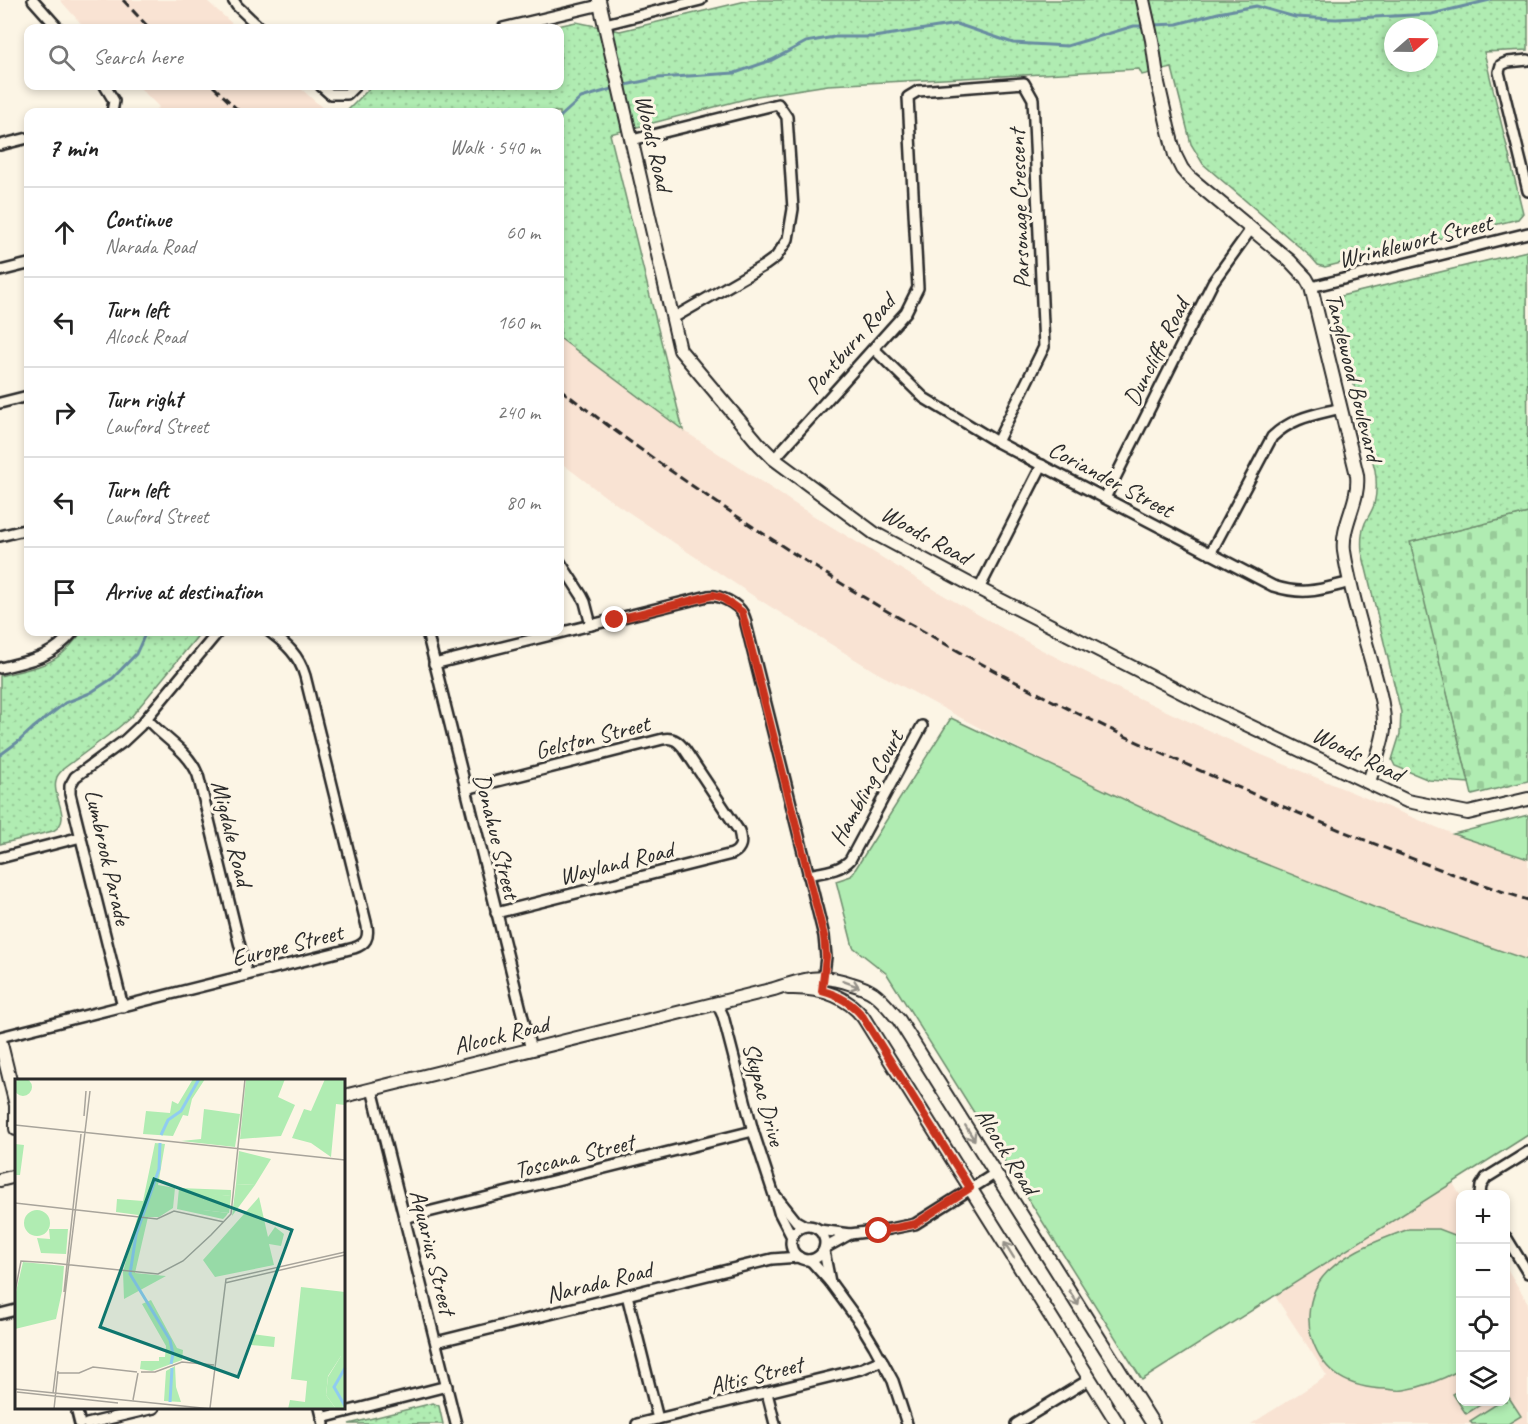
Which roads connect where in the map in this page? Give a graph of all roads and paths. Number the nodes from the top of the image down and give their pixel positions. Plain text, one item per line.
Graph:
1 (33, 0) edge
2 (233, 0) edge
3 (701, 0) edge
4 (1143, 0) edge
5 (599, 2) edge
6 (54, 24) edge
7 (256, 24) edge
8 (518, 24) edge
9 (604, 24) junction
10 (1528, 60) edge
11 (107, 90) edge
12 (326, 90) edge
13 (351, 90) edge
14 (908, 97) joint
15 (113, 108) edge
16 (632, 137) junction
17 (24, 139) edge
18 (0, 145) edge
19 (1528, 191) edge
20 (1251, 229) junction
21 (1528, 233) edge
22 (24, 265) edge
23 (0, 271) edge
24 (1311, 287) junction
25 (673, 318) junction
26 (874, 349) junction
27 (24, 397) edge
28 (0, 403) edge
29 (1341, 408) junction
30 (997, 442) junction
31 (774, 459) junction
32 (1042, 465) junction
33 (1105, 498) junction
34 (24, 530) edge
35 (0, 536) edge
36 (1210, 554) junction
37 (564, 568) edge
38 (1351, 582) junction
39 (979, 589) junction
40 (591, 625) junction
41 (564, 632) edge
42 (70, 636) edge
43 (215, 636) edge
44 (275, 636) edge
45 (428, 636) edge
46 (547, 636) edge
47 (434, 664) junction
48 (0, 668) edge
49 (147, 719) junction
50 (922, 726) dead end
51 (1369, 782) junction
52 (466, 789) junction
53 (1528, 799) edge
54 (81, 837) junction
55 (741, 846) joint
56 (0, 858) edge
57 (808, 875) junction
58 (496, 913) junction
59 (247, 975) junction
60 (824, 977) junction
61 (774, 989) junction
62 (822, 991) junction
63 (717, 1003) junction
64 (123, 1006) junction
65 (0, 1038) edge
66 (531, 1050) junction
67 (372, 1089) junction
68 (345, 1096) edge
69 (15, 1101) edge
70 (753, 1131) junction
71 (1528, 1152) edge
72 (996, 1173) junction
73 (15, 1176) edge
74 (0, 1180) edge
75 (970, 1188) junction
76 (1480, 1190) edge
77 (774, 1195) junction
78 (404, 1218) junction
79 (805, 1226) junction
80 (819, 1230) junction
81 (850, 1234) junction
82 (792, 1239) junction
83 (1510, 1244) edge
84 (824, 1249) junction
85 (772, 1259) junction
86 (804, 1259) junction
87 (1528, 1273) edge
88 (830, 1282) junction
89 (627, 1295) junction
90 (15, 1310) edge
91 (0, 1314) edge
92 (436, 1342) junction
93 (882, 1360) junction
94 (1090, 1378) junction
95 (447, 1386) junction
96 (767, 1393) junction
97 (76, 1409) edge
98 (146, 1409) edge
99 (658, 1419) junction
100 (323, 1421) edge
101 (80, 1424) edge
102 (87, 1424) edge
103 (456, 1424) edge
104 (637, 1424) edge
105 (775, 1424) edge
106 (907, 1424) edge
107 (1016, 1424) edge
108 (1118, 1424) edge
109 (1153, 1424) edge

1 - 6 street
2 - 7 street
3 - 9 street
4 - 20 street, Tanglewood Boulevard
5 - 8 street
5 - 9 street, Woods Road
9 - 16 street, Woods Road
10 - 19 street
11 - 15 street
12 - 13 street
14 - 26 street, Pontburn Road
14 - 30 street, Parsonage Crescent
16 - 25 street, Woods Road
16 - 25 street
17 - 18 street
20 - 24 street, Tanglewood Boulevard
20 - 33 street, Duncliffe Road
21 - 24 street, Wrinklewort Street
22 - 23 street
24 - 29 street, Tanglewood Boulevard
25 - 31 street, Woods Road
26 - 30 street, Coriander Street
26 - 31 street, Pontburn Road
27 - 28 street
29 - 36 street
29 - 38 street, Tanglewood Boulevard
30 - 32 street, Coriander Street
31 - 39 street, Woods Road
32 - 33 street, Coriander Street
32 - 39 street
33 - 36 street, Coriander Street
34 - 35 street
36 - 38 street, Coriander Street
37 - 40 street
38 - 51 street, Tanglewood Boulevard
39 - 51 street, Woods Road
40 - 41 street
40 - 57 street
42 - 48 street
43 - 49 street, Lumbrook Parade
44 - 59 street, Europe Street
45 - 47 street, Donahue Street
46 - 47 street
47 - 52 street, Donahue Street
49 - 54 street, Lumbrook Parade
49 - 59 street, Migdale Road
50 - 57 street, Hambling Court
51 - 53 street, Woods Road
52 - 55 street, Gelston Street
52 - 58 street, Donahue Street
54 - 56 street
54 - 64 street, Lumbrook Parade
55 - 58 street, Wayland Road
57 - 60 street
58 - 66 street, Donahue Street
59 - 64 street, Europe Street
60 - 61 street, Alcock Road
60 - 62 street
60 -> 72 street, Alcock Road
61 - 62 street, Alcock Road
61 - 63 street, Alcock Road
62 - 75 street, Alcock Road
63 - 66 street, Alcock Road
63 - 70 street, Skypac Drive
64 - 65 street, Europe Street
65 - 69 street
66 - 67 street, Alcock Road
67 - 68 street, Alcock Road
67 - 78 street, Aquarius Street
70 - 77 street, Skypac Drive
70 - 78 street, Toscana Street
71 - 76 street
72 - 75 street
72 -> 109 street, Alcock Road
73 - 74 street
75 - 81 street
94 -> 75 street, Alcock Road
77 - 79 street, Skypac Drive
77 - 82 street, Skypac Drive
78 - 92 street, Aquarius Street
79 - 80 street
79 - 82 street
80 - 81 street
80 - 84 street
81 - 84 street
82 - 85 street, Narada Road
82 - 86 street
83 - 87 street
84 - 86 street
84 - 88 street
85 - 86 street, Narada Road
85 - 89 street, Narada Road
86 - 88 street
88 - 93 street
89 - 92 street, Narada Road
89 - 99 street
90 - 91 street
92 - 95 street, Aquarius Street
93 - 96 street, Altis Street
93 - 106 street
94 - 107 street
94 - 108 street, Alcock Road
95 - 100 street
95 - 103 street, Aquarius Street
96 - 99 street, Altis Street
96 - 105 street
97 - 101 street
98 - 102 street
99 - 104 street, Altis Street

